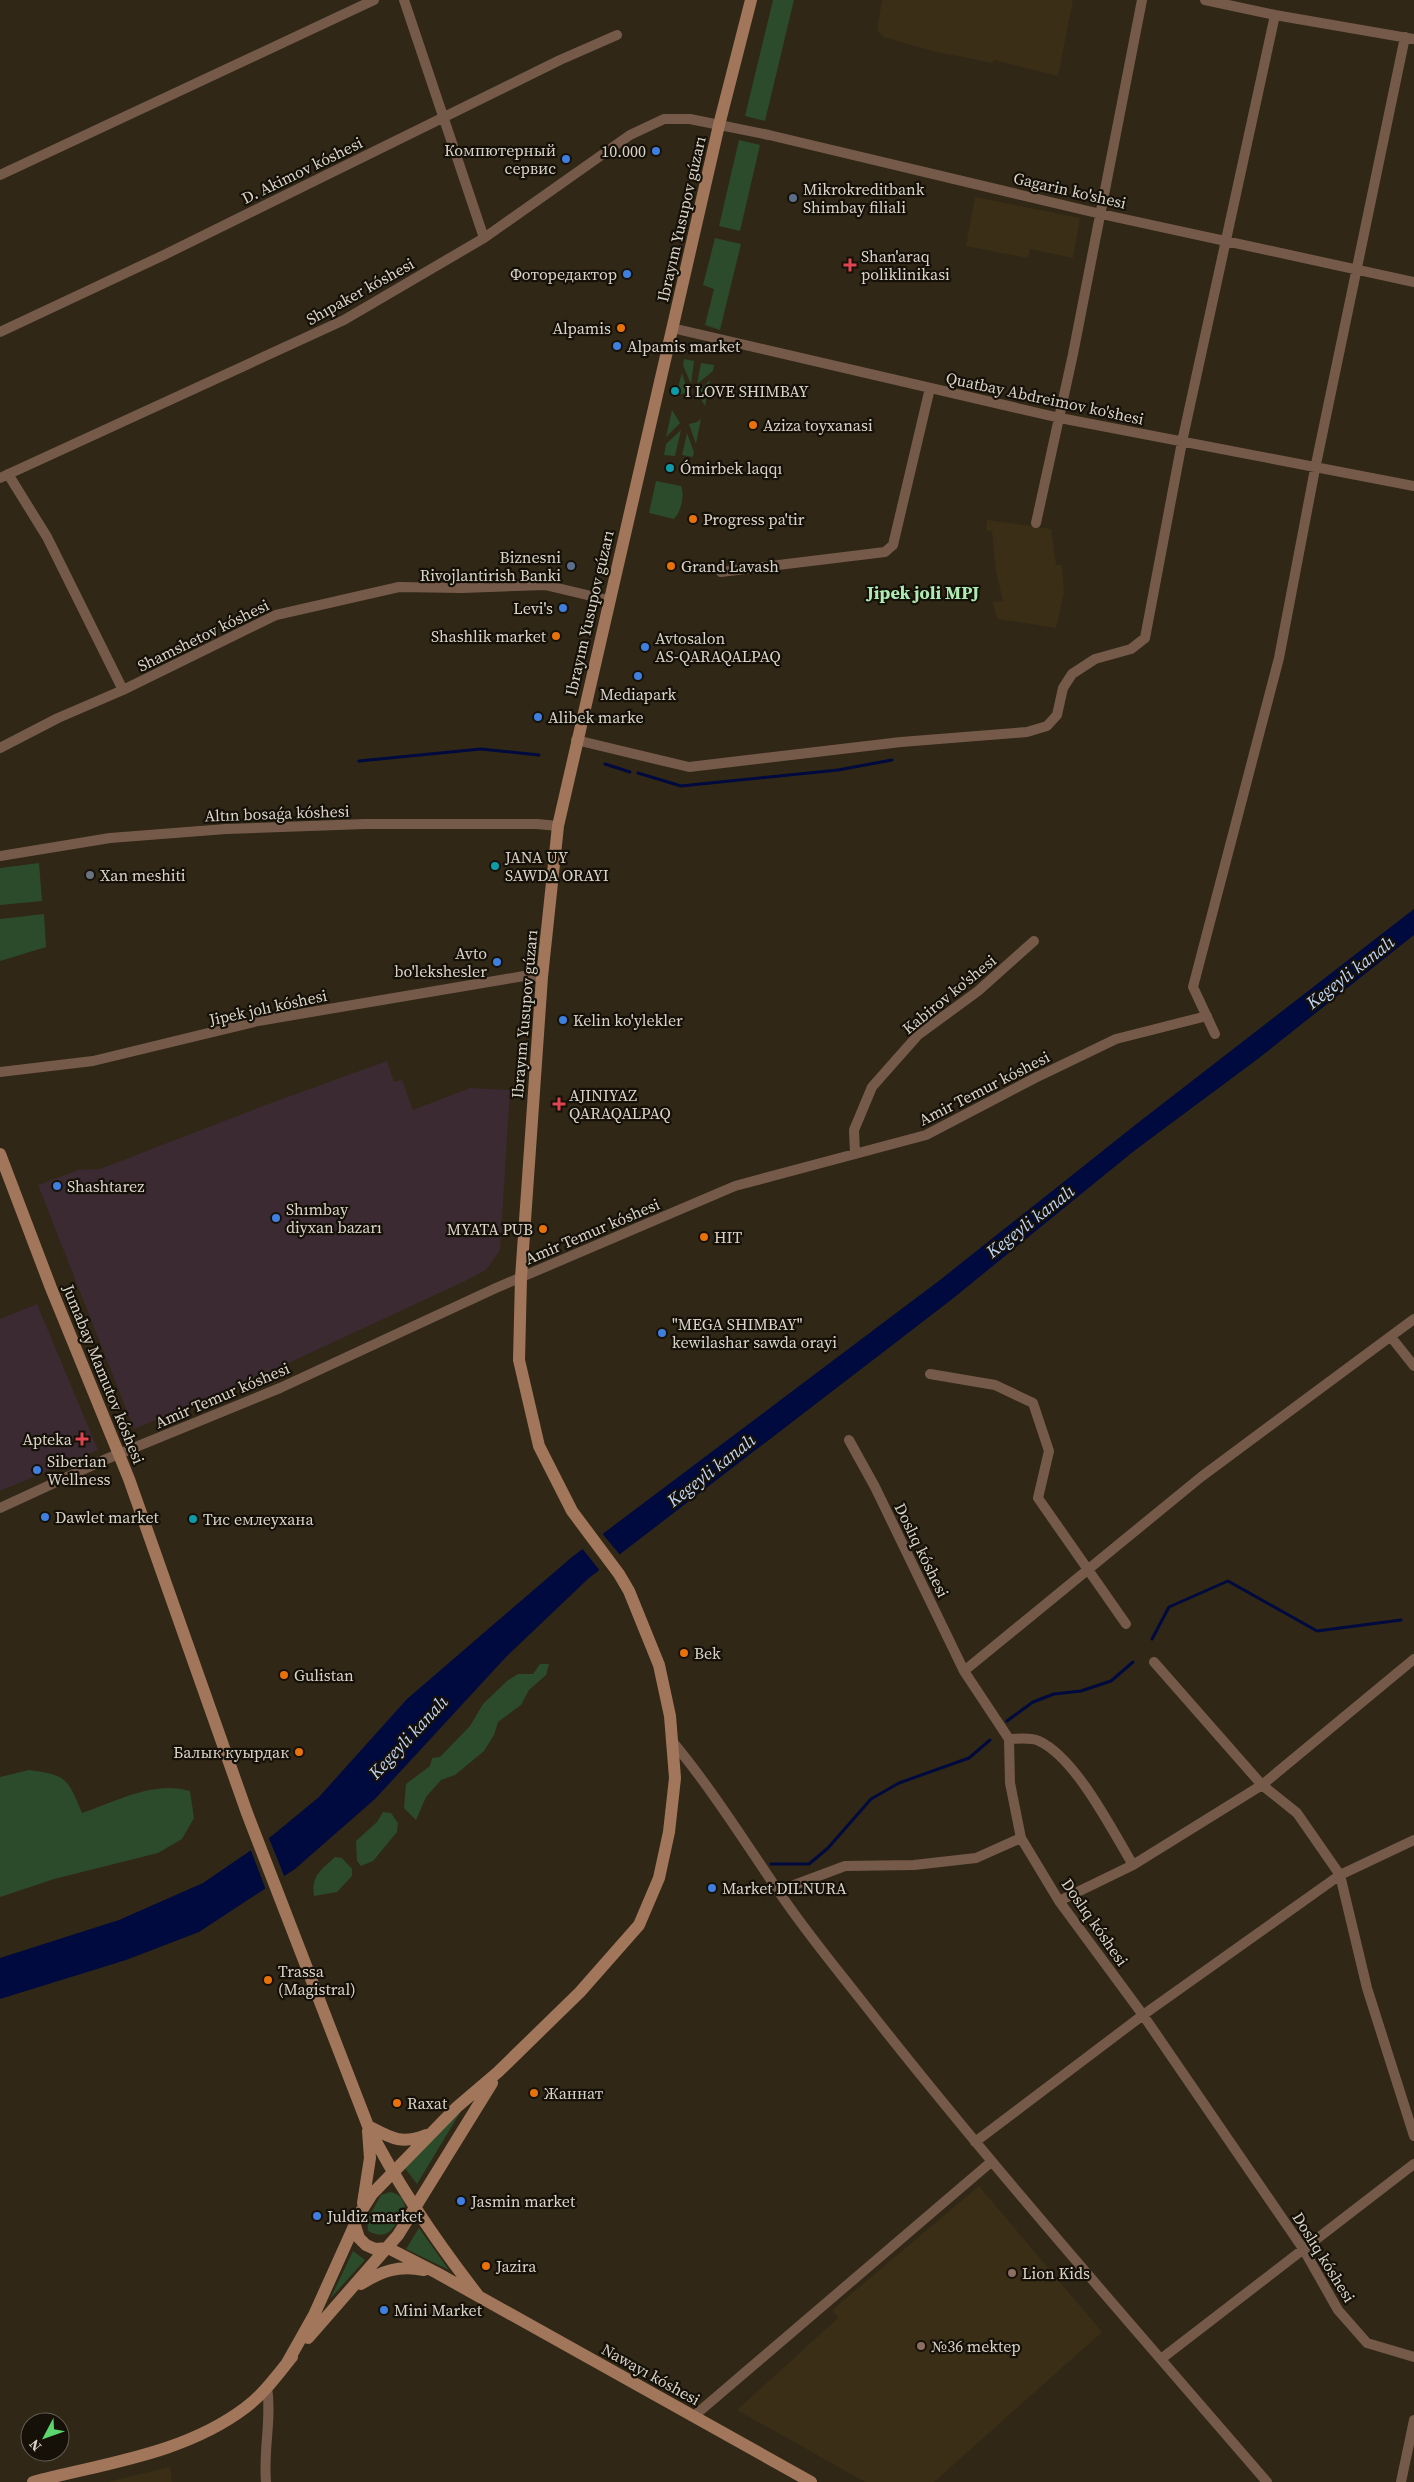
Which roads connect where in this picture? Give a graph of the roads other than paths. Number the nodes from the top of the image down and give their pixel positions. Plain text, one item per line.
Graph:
1 (374, 0) edge
2 (404, 0) edge
3 (751, 0) edge
4 (1142, 0) edge
5 (1205, 0) edge
6 (1275, 15) junction
7 (618, 35) dead end
8 (1409, 38) edge
9 (444, 117) junction
10 (719, 125) junction
11 (0, 175) edge
12 (1101, 214) junction
13 (484, 238) junction
14 (1225, 241) junction
15 (1357, 269) junction
16 (1414, 282) edge
17 (672, 328) junction
18 (0, 332) edge
19 (930, 388) junction
20 (1060, 418) junction
21 (1182, 442) junction
22 (1315, 469) junction
23 (4, 476) edge
24 (1414, 486) edge
25 (1036, 523) dead end
26 (721, 572) dead end
27 (608, 600) junction
28 (123, 690) junction
29 (576, 740) junction
30 (0, 748) edge
31 (558, 826) junction
32 (0, 856) edge
33 (1034, 941) dead end
34 (542, 977) junction
35 (1207, 1016) junction
36 (1215, 1034) dead end
37 (0, 1072) edge
38 (0, 1154) edge
39 (855, 1154) junction
40 (521, 1278) junction
41 (1414, 1320) edge
42 (1391, 1337) junction
43 (1414, 1366) edge
44 (930, 1374) dead end
45 (849, 1440) dead end
46 (119, 1454) junction
47 (0, 1508) edge
48 (1086, 1570) junction
49 (1126, 1624) dead end
50 (1414, 1659) edge
51 (1154, 1662) dead end
52 (964, 1671) junction
53 (1008, 1739) junction
54 (672, 1741) junction
55 (1262, 1785) junction
56 (1021, 1838) junction
57 (1414, 1840) edge
58 (1133, 1865) junction
59 (1340, 1875) junction
60 (778, 1891) junction
61 (1060, 1901) junction
62 (1143, 2016) junction
63 (498, 2072) junction
64 (368, 2126) junction
65 (431, 2133) junction
66 (1414, 2136) edge
67 (975, 2142) junction
68 (991, 2162) junction
69 (1414, 2164) edge
70 (391, 2172) junction
71 (414, 2205) junction
72 (360, 2213) junction
73 (355, 2226) junction
74 (388, 2248) junction
75 (1304, 2250) junction
76 (437, 2273) junction
77 (477, 2294) junction
78 (344, 2295) junction
79 (1414, 2358) edge
80 (1161, 2359) junction
81 (287, 2363) junction
82 (267, 2387) junction
83 (694, 2416) junction
84 (1414, 2420) edge
85 (67, 2478) edge
86 (33, 2482) edge
87 (266, 2482) edge
88 (811, 2482) edge
89 (1267, 2482) edge
90 (1401, 2482) edge

1 - 11 street
2 - 9 street
3 - 10 main road, Ibrayım Yusupov gúzarı
4 - 12 street
5 - 6 street
6 - 8 street
6 - 14 street
7 - 9 street, D. Akimov kóshesi
8 - 15 street
9 - 13 street
9 - 18 street, D. Akimov kóshesi
10 - 12 street, Gagarin ko'shesi
10 - 13 street, Shıpaker kóshesi
10 - 17 main road, Ibrayım Yusupov gúzarı
12 - 14 street, Gagarin ko'shesi
12 - 20 street
13 - 23 street, Shıpaker kóshesi
14 - 15 street, Gagarin ko'shesi
14 - 21 street
15 - 16 street, Gagarin ko'shesi
15 - 22 street
17 - 19 street, Quatbay Abdreimov ko'shesi
17 - 27 main road, Ibrayım Yusupov gúzarı
19 - 20 street, Quatbay Abdreimov ko'shesi
19 - 26 street
20 - 21 street, Quatbay Abdreimov ko'shesi
20 - 25 street
21 - 22 street, Quatbay Abdreimov ko'shesi
21 - 29 street
22 - 24 street, Quatbay Abdreimov ko'shesi
22 - 35 street
23 - 28 street
27 - 28 street, Shamshetov kóshesi
27 - 29 main road, Ibrayım Yusupov gúzarı
28 - 30 street, Shamshetov kóshesi
29 - 31 main road, Ibrayım Yusupov gúzarı
31 - 32 street, Altın bosaǵa kóshesi
31 - 34 main road, Ibrayım Yusupov gúzarı
33 - 39 street, Kabirov ko'shesi
34 - 37 street, Jipek jolı kóshesi
34 - 40 main road, Ibrayım Yusupov gúzarı
35 - 36 street
35 - 39 street, Amir Temur kóshesi
38 - 46 main road, Jumabay Mamutov kóshesi
39 - 40 street, Amir Temur kóshesi
40 - 46 street, Amir Temur kóshesi
40 - 54 main road, Ibrayım Yusupov gúzarı
41 - 42 street
42 - 43 street
42 - 48 street
44 - 48 street
45 - 52 street, Doslıq kóshesi
46 - 47 street, Amir Temur kóshesi
46 - 64 main road, Jumabay Mamutov kóshesi
48 - 49 street
48 - 52 street
50 - 55 street
51 - 55 street
52 - 53 street, Doslıq kóshesi
53 - 56 street, Doslıq kóshesi
53 - 58 street
54 - 60 street
54 - 63 main road, Ibrayım Yusupov gúzarı
55 - 58 street
55 - 59 street
56 - 60 street
56 - 61 street, Doslıq kóshesi
57 - 59 street
58 - 61 street
59 - 62 street
59 - 66 street
60 - 67 street
61 - 62 street, Doslıq kóshesi
62 - 67 street
62 - 75 street, Doslıq kóshesi
63 - 65 main road
63 - 71 main road
64 - 65 main road
64 - 70 main road
64 - 72 main road
65 - 70 main road
67 - 68 street
68 - 80 street
68 - 83 street
69 - 75 street
70 - 71 main road
70 - 72 main road
71 - 74 main road
71 - 77 main road
72 - 73 main road
73 - 74 main road, Nawayı kóshesi
73 - 81 main road
74 - 76 main road, Nawayı kóshesi
74 - 78 main road
75 - 79 street, Doslıq kóshesi
75 - 80 street
76 - 77 main road, Nawayı kóshesi
76 - 78 main road
77 - 83 main road, Nawayı kóshesi
78 - 81 main road
80 - 89 street
81 - 82 main road
82 - 85 main road
82 - 87 street
83 - 88 main road, Nawayı kóshesi
84 - 90 street
85 - 86 main road

